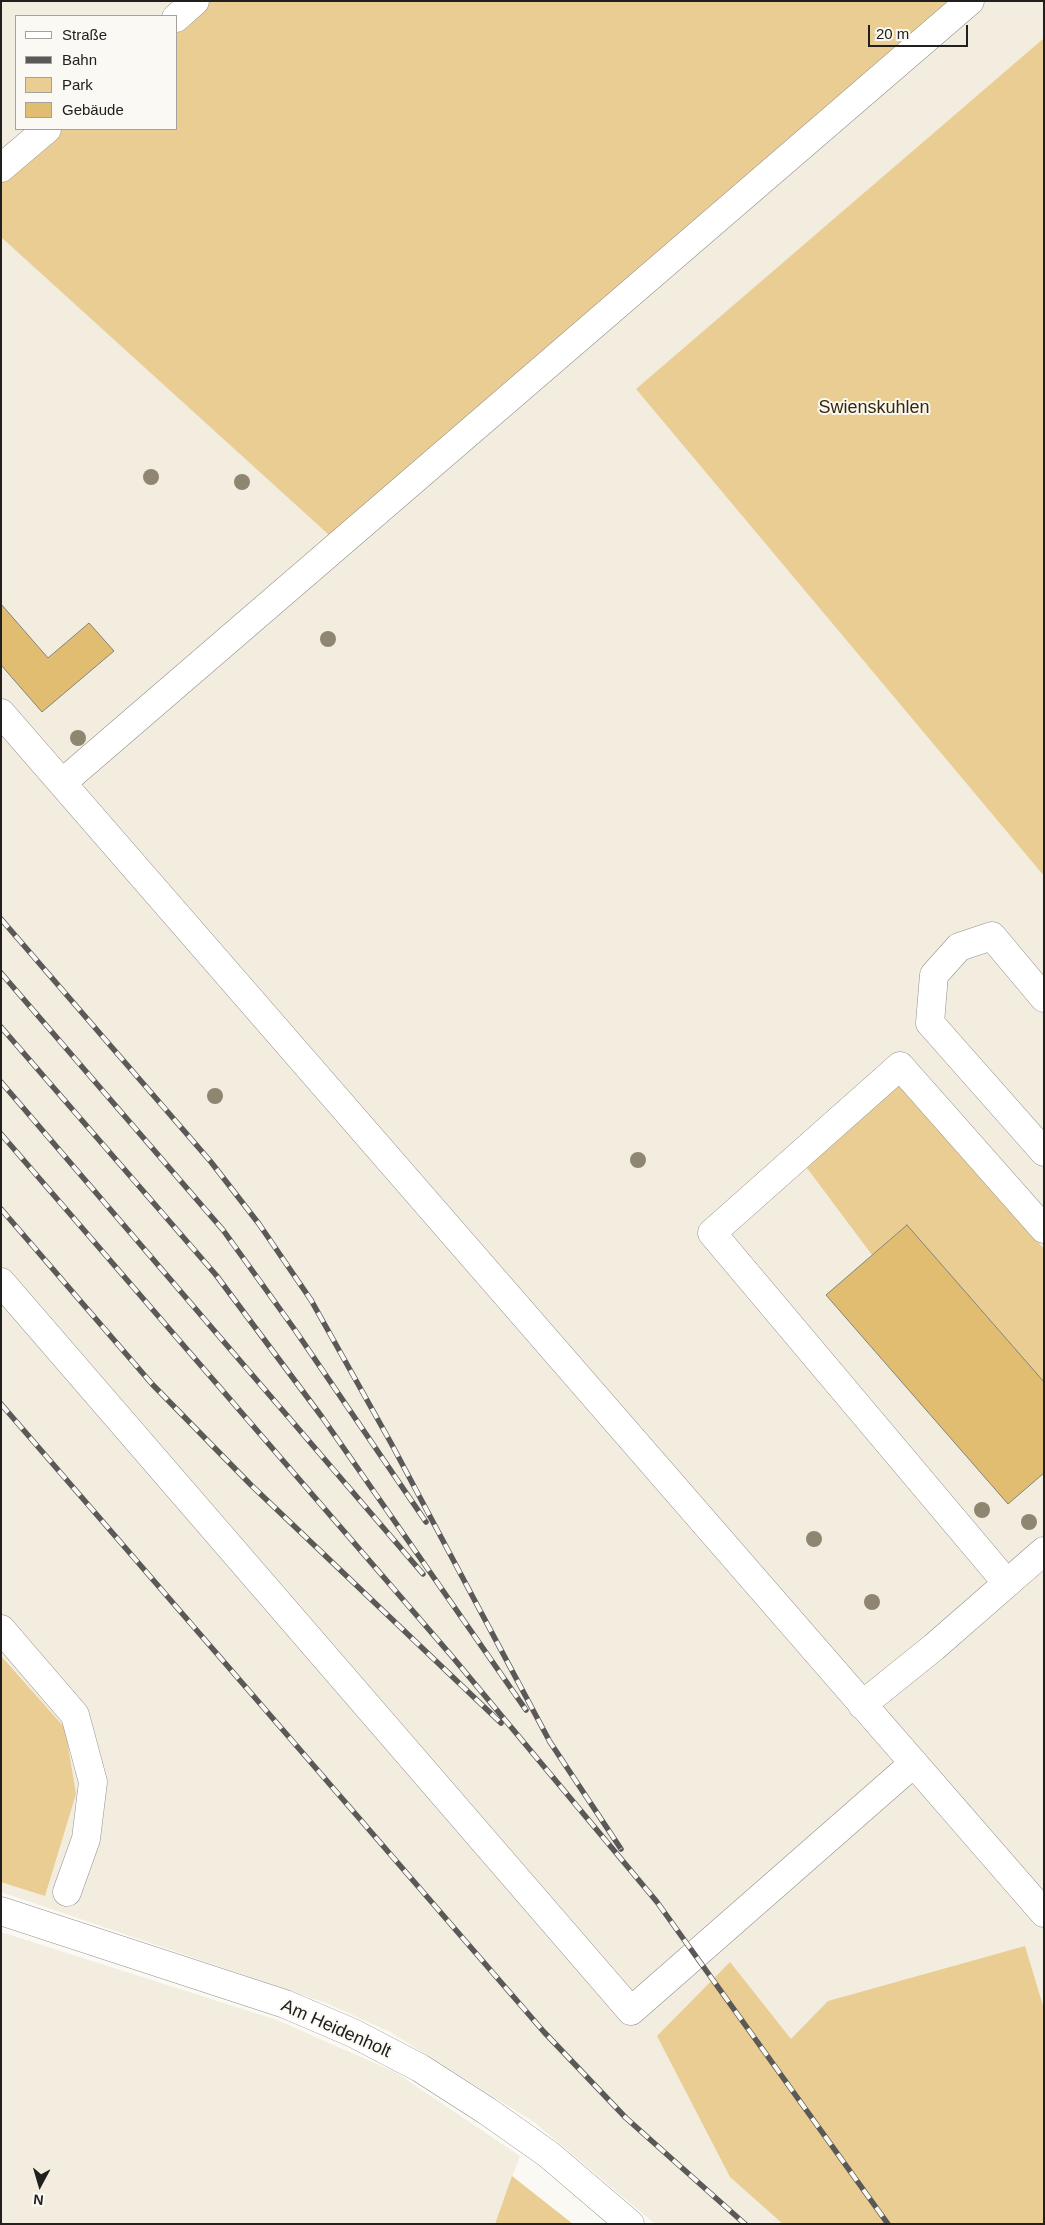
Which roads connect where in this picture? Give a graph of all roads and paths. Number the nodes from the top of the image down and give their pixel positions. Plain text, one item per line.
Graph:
1 (195, 1) edge
2 (970, 1) edge
3 (178, 16) edge
4 (46, 130) edge
5 (1, 168) edge
6 (1, 713) edge
7 (62, 783) junction
8 (1044, 998) edge
9 (1044, 1152) edge
10 (1044, 1229) edge
11 (1, 1282) edge
12 (1044, 1551) edge
13 (1006, 1582) junction
14 (1, 1629) edge
15 (862, 1705) junction
16 (914, 1763) junction
17 (67, 1892) dead end
18 (1, 1911) edge
19 (1044, 1913) edge
20 (630, 2224) edge

1 - 3 street
2 - 7 street
4 - 5 street
6 - 7 street
7 - 15 street
8 - 9 street
10 - 13 street
11 - 16 street
12 - 13 street
13 - 15 street
14 - 17 street
15 - 16 street
16 - 19 street
18 - 20 street, Am Heidenholt

